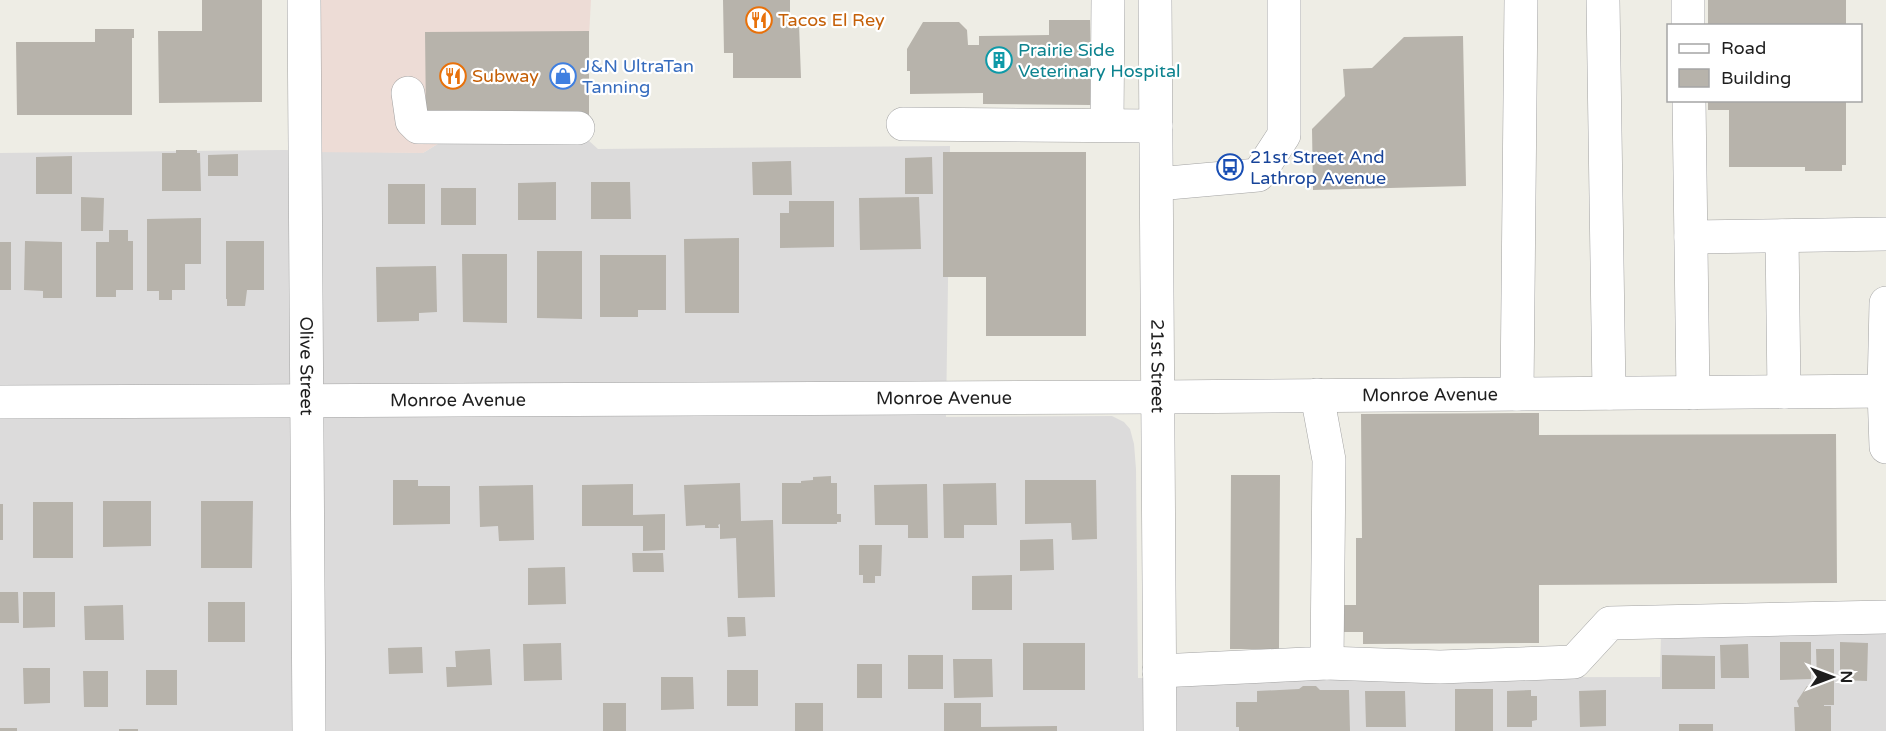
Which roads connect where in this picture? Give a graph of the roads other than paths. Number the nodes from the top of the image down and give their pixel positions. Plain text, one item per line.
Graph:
1 (304, 0) edge
2 (1108, 0) edge
3 (1155, 0) edge
4 (1284, 0) edge
5 (1521, 0) edge
6 (1604, 0) edge
7 (1688, 0) edge
8 (1688, 24) edge
9 (408, 93) dead end
10 (1689, 102) edge
11 (903, 124) dead end
12 (1107, 125) junction
13 (1156, 126) junction
14 (578, 128) dead end
15 (1157, 184) junction
16 (1886, 234) edge
17 (1782, 236) junction
18 (1691, 237) junction
19 (1886, 303) edge
20 (1885, 391) edge
21 (1784, 392) junction
22 (1609, 393) junction
23 (1693, 393) junction
24 (1517, 394) junction
25 (1317, 395) junction
26 (1158, 397) junction
27 (307, 400) junction
28 (0, 402) edge
29 (1886, 447) edge
30 (1886, 617) edge
31 (1327, 663) junction
32 (1159, 671) junction
33 (309, 731) edge
34 (1160, 731) edge

1 - 27 street, Olive Street
2 - 12 street
3 - 13 street, 21st Street
4 - 15 street
5 - 24 street
6 - 22 street
7 - 8 street
9 - 14 street
10 - 18 street
11 - 12 street
12 - 13 street
13 - 15 street, 21st Street
15 - 26 street, 21st Street
16 - 17 street
17 - 18 street
17 - 21 street
18 - 23 street
19 - 20 street
20 - 21 street, Monroe Avenue
20 - 29 street
21 - 23 street, Monroe Avenue
22 - 23 street, Monroe Avenue
22 - 24 street, Monroe Avenue
24 - 25 street, Monroe Avenue
25 - 26 street, Monroe Avenue
25 - 31 street
26 - 27 street, Monroe Avenue
26 - 32 street, 21st Street
27 - 28 street, Monroe Avenue
27 - 33 street, Olive Street
30 - 31 street
31 - 32 street
32 - 34 street, 21st Street

